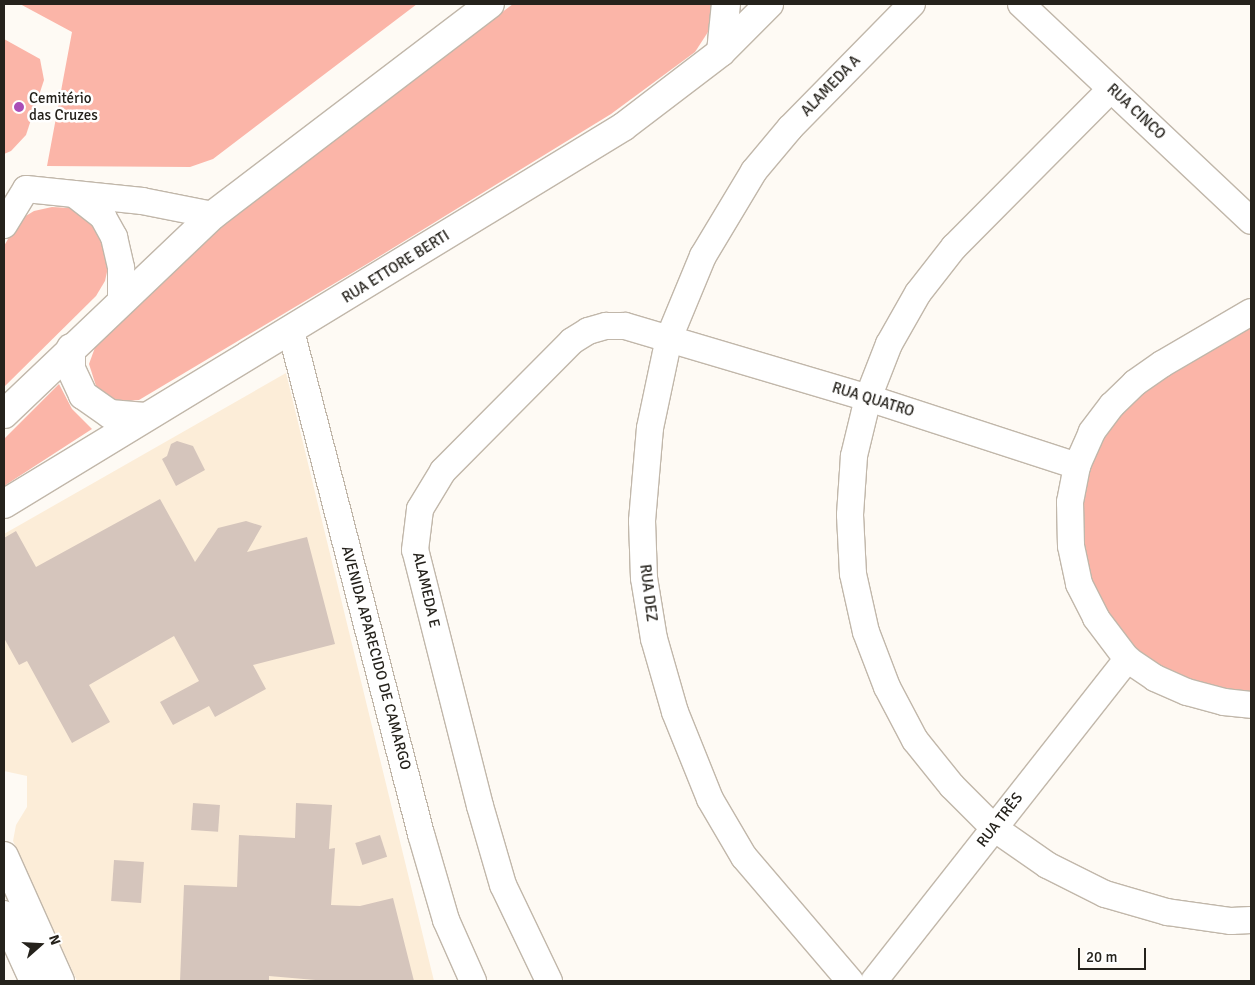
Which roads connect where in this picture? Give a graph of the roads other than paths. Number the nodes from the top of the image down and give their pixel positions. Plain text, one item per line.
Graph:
1 (490, 4) edge
2 (726, 4) edge
3 (769, 4) edge
4 (912, 4) edge
5 (1021, 4) edge
6 (722, 52) junction
7 (1111, 89) junction
8 (754, 171) joint
9 (74, 194) junction
10 (213, 215) junction
11 (1251, 221) edge
12 (4, 225) edge
13 (121, 301) junction
14 (1251, 312) edge
15 (291, 331) junction
16 (669, 338) junction
17 (71, 348) junction
18 (868, 398) junction
19 (4, 414) edge
20 (145, 417) junction
21 (1077, 466) junction
22 (4, 504) edge
23 (1127, 659) junction
24 (1251, 705) edge
25 (994, 828) junction
26 (4, 856) edge
27 (4, 915) edge
28 (1251, 920) edge
29 (34, 981) edge
30 (60, 981) edge
31 (473, 981) edge
32 (549, 981) edge
33 (850, 981) edge
34 (874, 981) edge

1 - 10 street
2 - 6 street
3 - 6 street, RUA ETTORE BERTI
4 - 8 street, ALAMEDA A
5 - 7 street, RUA CINCO
6 - 15 street, RUA ETTORE BERTI
7 - 11 street, RUA CINCO
7 - 18 street
8 - 16 street, RUA DEZ
9 - 10 street
9 - 12 street
9 - 13 street
10 - 13 street
13 - 17 street
14 - 21 street
15 - 20 street, RUA ETTORE BERTI
15 - 31 street, AVENIDA APARECIDO DE CAMARGO
16 - 18 street, RUA QUATRO
16 - 32 street, ALAMEDA E
16 - 33 street, RUA DEZ
17 - 19 street
17 - 20 street
18 - 21 street, RUA QUATRO
18 - 25 street
20 - 22 street, RUA ETTORE BERTI
21 - 23 street
23 - 24 street
23 - 25 street, RUA TRÊS
25 - 28 street
25 - 34 street, RUA TRÊS
26 - 30 street
27 - 29 street

